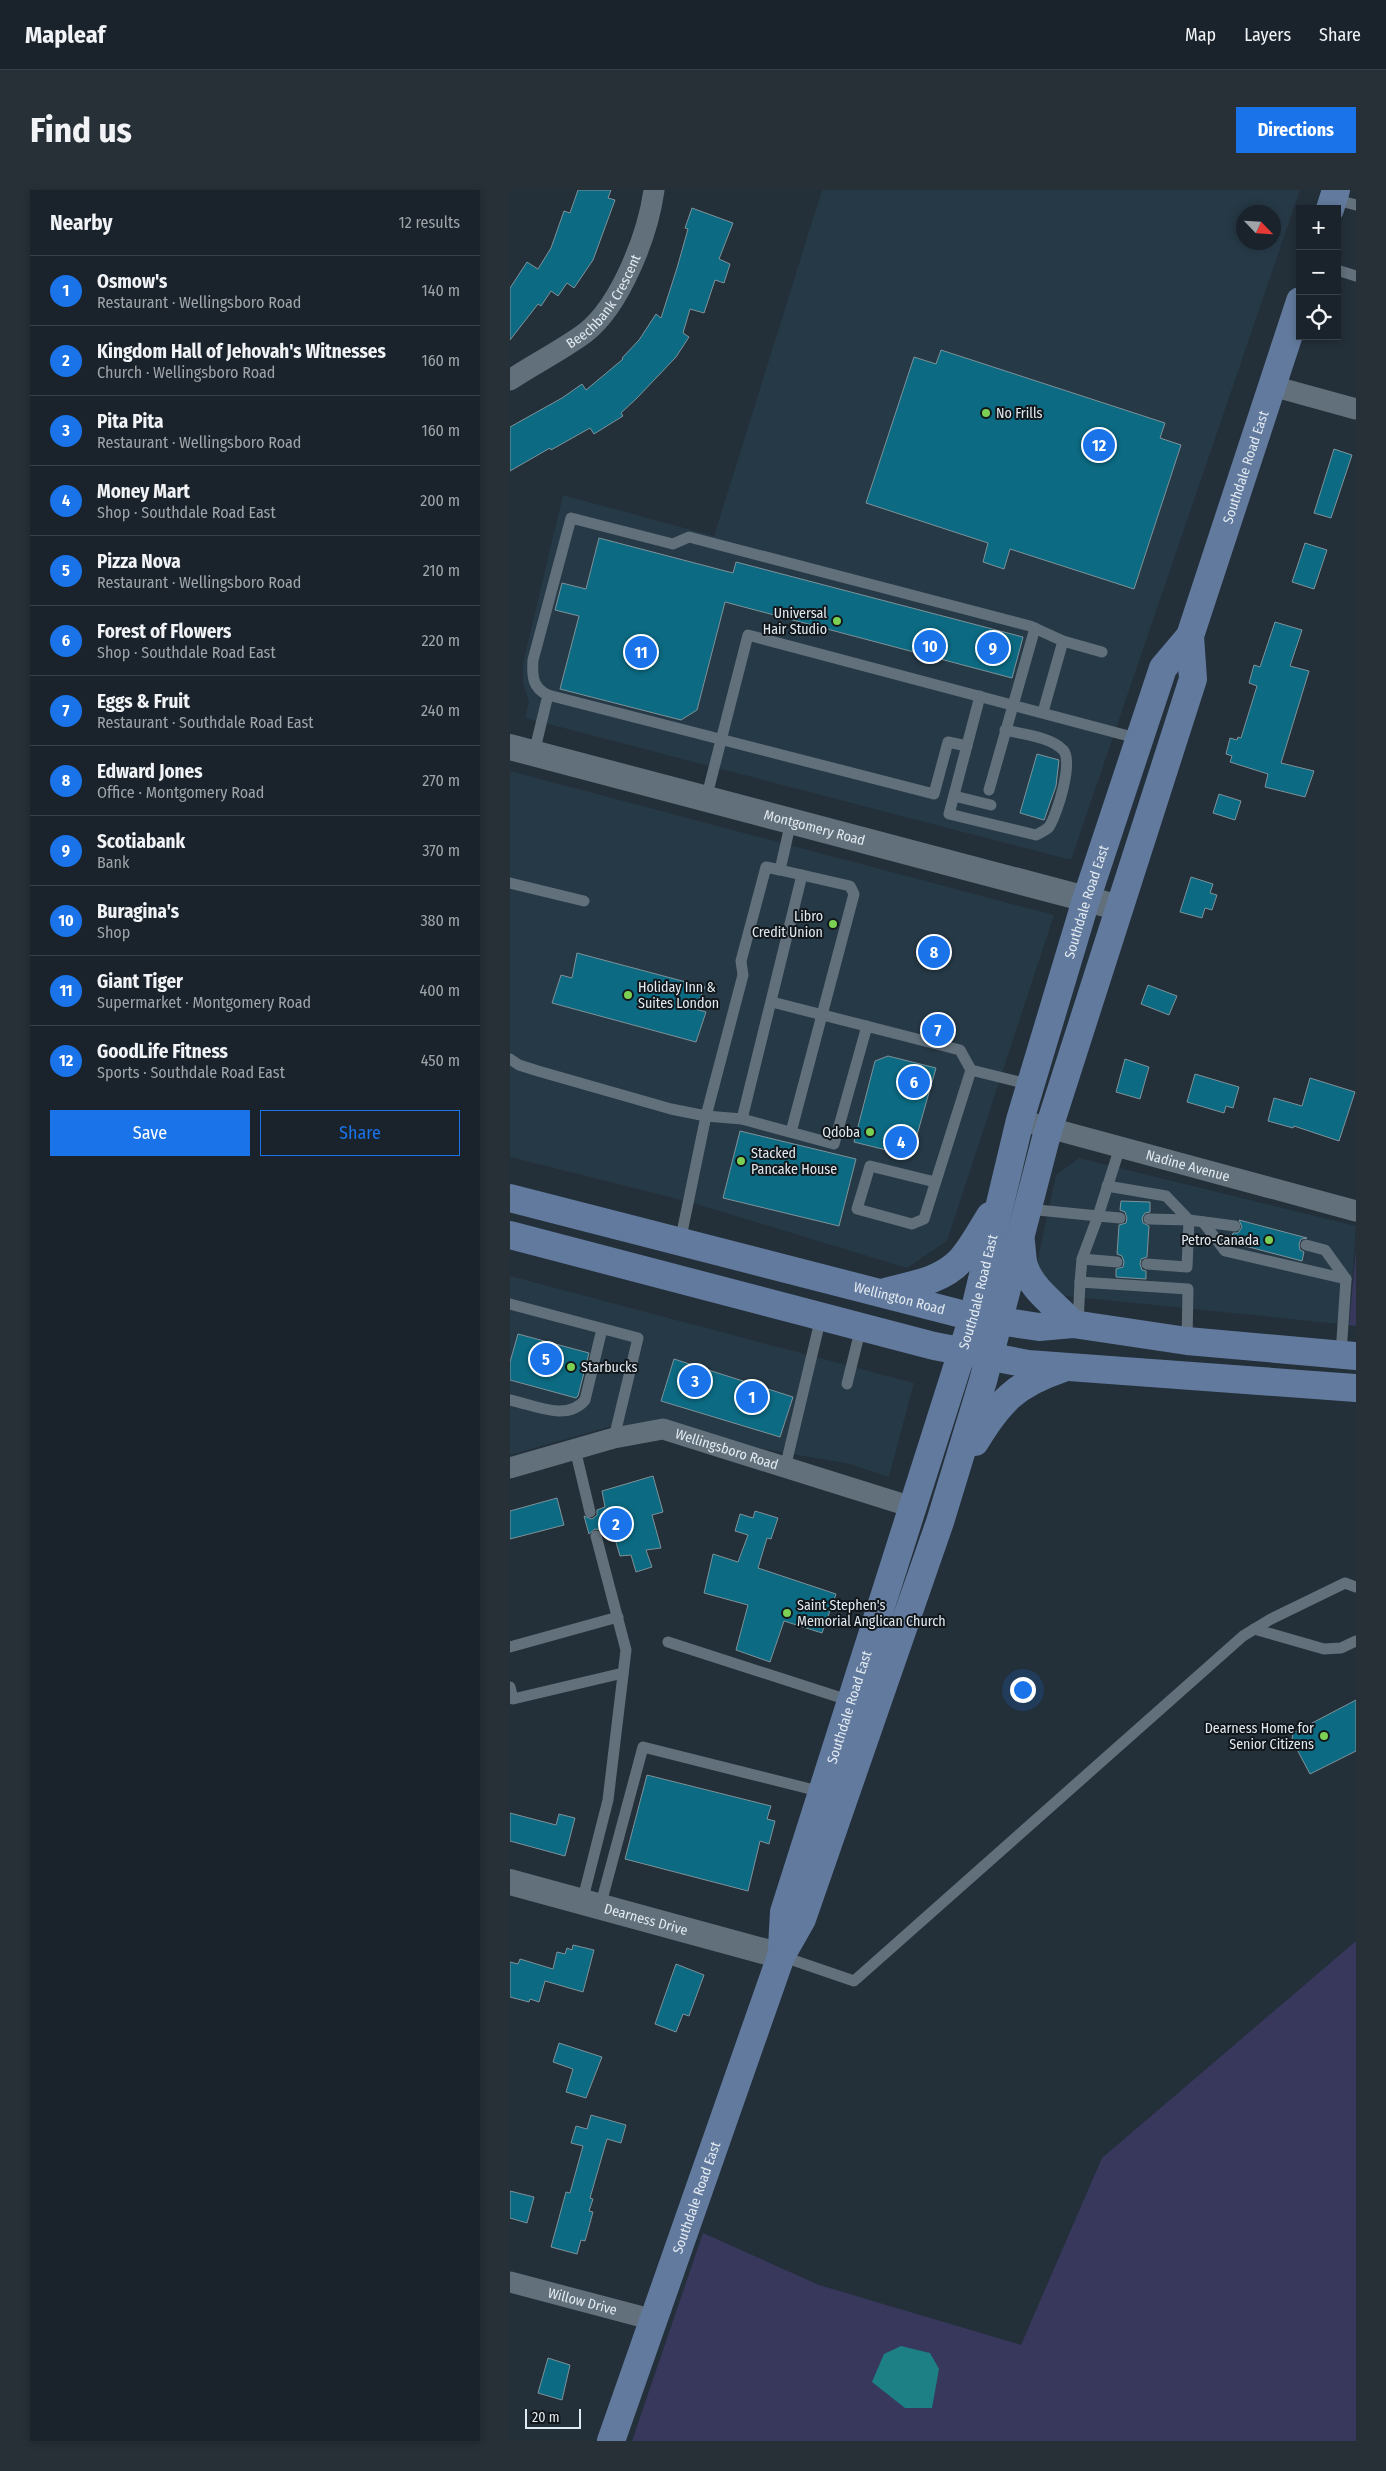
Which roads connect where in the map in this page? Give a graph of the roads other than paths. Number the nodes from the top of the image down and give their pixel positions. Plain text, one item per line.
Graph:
1 (654, 190) edge
2 (1341, 271) edge
3 (1356, 276) edge
4 (1296, 313) edge
5 (510, 380) edge
6 (1272, 386) junction
7 (1356, 409) edge
8 (1035, 628) junction
9 (1190, 636) junction
10 (1063, 641) junction
11 (1102, 652) dead end
12 (548, 695) junction
13 (980, 696) junction
14 (1012, 704) junction
15 (1043, 712) junction
16 (1005, 730) junction
17 (1140, 739) junction
18 (721, 740) junction
19 (967, 746) junction
20 (522, 750) edge
21 (989, 790) dead end
22 (954, 796) junction
23 (706, 799) junction
24 (991, 805) dead end
25 (791, 821) junction
26 (780, 870) junction
27 (802, 875) junction
28 (510, 883) edge
29 (1086, 900) junction
30 (584, 901) dead end
31 (1120, 908) junction
32 (772, 1002) junction
33 (822, 1014) junction
34 (867, 1026) junction
35 (510, 1059) edge
36 (971, 1070) junction
37 (1032, 1085) junction
38 (706, 1116) junction
39 (742, 1119) junction
40 (1020, 1120) junction
41 (1049, 1128) junction
42 (791, 1132) junction
43 (1120, 1147) junction
44 (935, 1182) junction
45 (1107, 1186) junction
46 (1002, 1196) junction
47 (510, 1198) edge
48 (1028, 1209) junction
49 (1356, 1211) edge
50 (1098, 1216) junction
51 (1120, 1218) dead end
52 (1149, 1219) dead end
53 (1189, 1220) junction
54 (1203, 1222) junction
55 (1235, 1226) dead end
56 (510, 1235) edge
57 (1020, 1240) junction
58 (679, 1243) junction
59 (1306, 1245) dead end
60 (1082, 1259) junction
61 (1117, 1262) dead end
62 (1147, 1264) dead end
63 (1187, 1267) junction
64 (1346, 1278) junction
65 (1080, 1282) junction
66 (1188, 1289) junction
67 (881, 1293) junction
68 (510, 1307) edge
69 (821, 1317) junction
70 (973, 1317) junction
71 (1000, 1320) junction
72 (1075, 1324) junction
73 (862, 1327) junction
74 (602, 1329) junction
75 (1187, 1341) junction
76 (962, 1350) junction
77 (1348, 1356) edge
78 (990, 1357) junction
79 (1070, 1367) junction
80 (847, 1384) dead end
81 (1356, 1388) edge
82 (510, 1400) edge
83 (614, 1438) junction
84 (575, 1450) junction
85 (957, 1466) junction
86 (510, 1468) edge
87 (785, 1468) junction
88 (912, 1507) junction
89 (590, 1512) dead end
90 (596, 1536) dead end
91 (1356, 1587) edge
92 (618, 1617) junction
93 (1254, 1628) junction
94 (1356, 1641) edge
95 (668, 1642) dead end
96 (510, 1647) edge
97 (623, 1673) junction
98 (510, 1687) edge
99 (851, 1701) junction
100 (822, 1792) junction
101 (510, 1882) edge
102 (591, 1904) junction
103 (781, 1956) junction
104 (510, 2282) edge
105 (654, 2320) junction
106 (611, 2441) edge

1 - 5 street, Beechbank Crescent
2 - 3 lane
4 - 6 main road, Southdale Road East
6 - 7 street
6 - 9 main road, Southdale Road East
8 - 10 lane
8 - 12 lane
8 - 14 lane
9 - 17 main road, Southdale Road East
9 - 31 main road, Southdale Road East
10 - 11 lane
10 - 15 lane
12 - 18 lane
12 - 20 lane
13 - 14 lane
13 - 18 lane
13 - 19 lane
14 - 15 lane
14 - 16 lane
15 - 17 lane
16 - 21 lane
16 - 22 lane
17 - 29 main road, Southdale Road East
18 - 19 lane
18 - 23 lane
19 - 22 lane
20 - 23 street, Montgomery Road
22 - 24 lane
23 - 25 street, Montgomery Road
25 - 26 lane
25 - 29 street, Montgomery Road
26 - 27 lane
26 - 38 lane
27 - 32 lane
27 - 33 lane
28 - 30 lane
29 - 31 street, Montgomery Road
29 - 37 main road, Southdale Road East
31 - 41 main road, Southdale Road East
32 - 33 lane
32 - 39 lane
33 - 34 lane
33 - 42 lane
34 - 36 lane
34 - 42 lane
35 - 38 lane
36 - 37 lane
36 - 44 lane
37 - 40 main road, Southdale Road East
38 - 39 lane
38 - 58 lane
39 - 42 lane
40 - 41 street, Nadine Avenue
40 - 46 main road, Southdale Road East
41 - 43 street, Nadine Avenue
41 - 48 main road, Southdale Road East
43 - 45 lane
43 - 49 street, Nadine Avenue
44 - 44 lane
45 - 50 lane
45 - 53 lane
46 - 67 main road
46 - 70 main road, Southdale Road East
47 - 58 main road, Wellington Road
48 - 50 lane
48 - 57 main road, Southdale Road East
50 - 51 lane
50 - 60 lane
52 - 53 lane
53 - 54 lane
53 - 63 lane
54 - 55 lane
54 - 64 lane
56 - 69 main road
57 - 71 main road, Southdale Road East
57 - 72 main road
58 - 67 main road, Wellington Road
59 - 64 lane
60 - 61 lane
60 - 65 lane
62 - 63 lane
63 - 66 lane
64 - 77 lane
65 - 66 lane
65 - 72 lane
66 - 75 lane
67 - 70 main road, Wellington Road
68 - 74 lane
69 - 73 main road
69 - 87 lane
70 - 71 main road, Wellington Road
70 - 76 main road, Southdale Road East
71 - 72 main road, Wellington Road
71 - 78 main road, Southdale Road East
72 - 75 main road, Wellington Road
73 - 76 main road
73 - 80 lane
74 - 82 lane
74 - 83 lane
75 - 77 main road, Wellington Road
76 - 78 main road
76 - 88 main road, Southdale Road East
78 - 79 main road
78 - 85 main road, Southdale Road East
79 - 81 main road
79 - 85 main road
83 - 84 street, Wellingsboro Road
83 - 87 street, Wellingsboro Road
84 - 86 street, Wellingsboro Road
84 - 89 lane
85 - 103 main road, Southdale Road East
87 - 88 street, Wellingsboro Road
88 - 99 main road, Southdale Road East
90 - 92 lane
91 - 93 lane
92 - 96 lane
92 - 97 lane
93 - 94 lane
93 - 103 lane
95 - 99 lane
97 - 98 lane
97 - 102 lane
99 - 100 main road, Southdale Road East
100 - 102 lane
100 - 103 main road, Southdale Road East
101 - 102 street, Dearness Drive
102 - 103 street, Dearness Drive
103 - 105 main road, Southdale Road East
104 - 105 street, Willow Drive
105 - 106 main road, Southdale Road East

